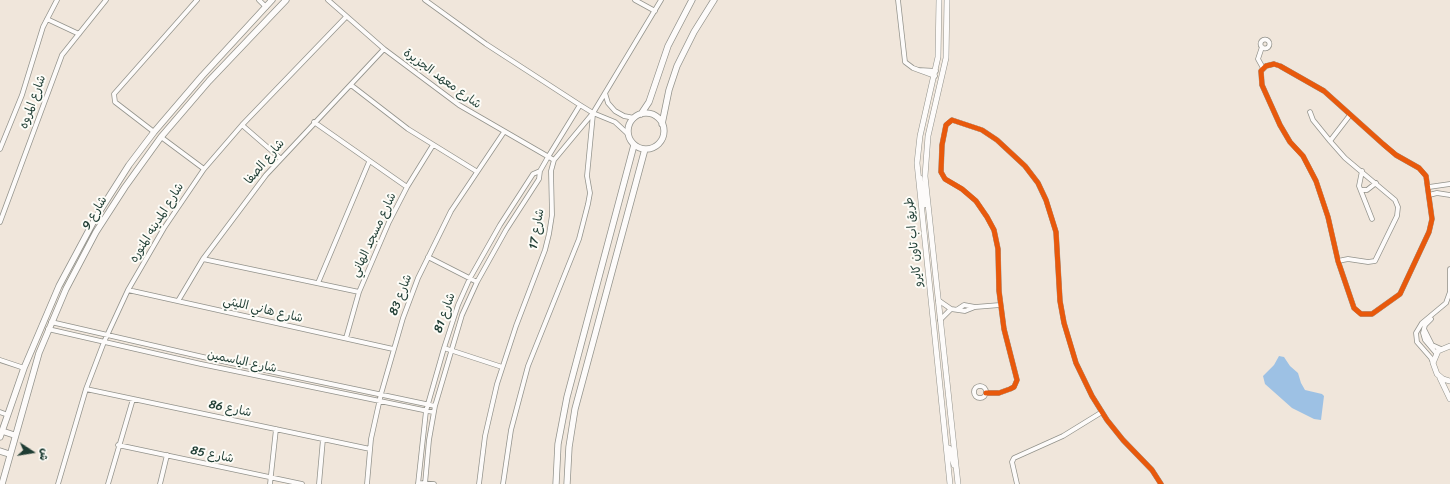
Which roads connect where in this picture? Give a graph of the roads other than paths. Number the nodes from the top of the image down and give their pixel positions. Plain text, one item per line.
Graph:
1 (58, 0) edge
2 (106, 0) edge
3 (197, 0) edge
4 (259, 0) edge
5 (272, 0) edge
6 (286, 0) edge
7 (328, 0) edge
8 (425, 0) edge
9 (635, 0) edge
10 (661, 0) edge
11 (692, 0) edge
12 (714, 0) edge
13 (898, 0) edge
14 (939, 0) edge
15 (947, 0) edge
16 (266, 6) junction
17 (655, 11) junction
18 (346, 17) junction
19 (47, 19) junction
20 (79, 34) junction
21 (1262, 47) dead end
22 (384, 49) junction
23 (1263, 68) junction
24 (936, 73) junction
25 (351, 85) junction
26 (605, 93) junction
27 (580, 105) junction
28 (1310, 112) dead end
29 (593, 114) junction
30 (641, 114) junction
31 (1350, 115) junction
32 (925, 116) junction
33 (634, 118) junction
34 (932, 118) junction
35 (314, 122) junction
36 (662, 124) junction
37 (242, 125) junction
38 (154, 132) junction
39 (504, 132) junction
40 (628, 134) junction
41 (161, 137) junction
42 (1330, 141) junction
43 (433, 145) junction
44 (634, 145) junction
45 (0, 149) edge
46 (645, 149) junction
47 (548, 157) junction
48 (280, 158) junction
49 (554, 160) junction
50 (370, 162) junction
51 (917, 163) junction
52 (204, 169) junction
53 (476, 171) junction
54 (540, 171) junction
55 (1362, 171) junction
56 (1376, 183) junction
57 (1448, 185) edge
58 (407, 187) junction
59 (1429, 187) junction
60 (1362, 190) junction
61 (1448, 194) edge
62 (1430, 195) junction
63 (928, 206) junction
64 (1372, 219) dead end
65 (0, 222) edge
66 (923, 237) junction
67 (428, 257) junction
68 (933, 258) junction
69 (203, 259) junction
70 (1338, 261) junction
71 (1450, 269) edge
72 (470, 278) junction
73 (477, 282) junction
74 (318, 283) junction
75 (128, 290) junction
76 (359, 292) junction
77 (938, 300) junction
78 (178, 301) junction
79 (1450, 301) edge
80 (1000, 305) junction
81 (951, 309) junction
82 (940, 320) junction
83 (51, 322) junction
84 (48, 329) junction
85 (1418, 329) junction
86 (1424, 329) junction
87 (107, 335) junction
88 (346, 338) junction
89 (104, 342) junction
90 (1429, 344) junction
91 (1450, 346) edge
92 (444, 348) junction
93 (393, 349) junction
94 (1441, 349) junction
95 (451, 350) junction
96 (1436, 354) junction
97 (202, 357) junction
98 (0, 360) edge
99 (219, 360) junction
100 (1433, 363) junction
101 (201, 364) junction
102 (217, 367) junction
103 (502, 367) junction
104 (24, 368) junction
105 (1440, 377) junction
106 (307, 378) junction
107 (1450, 381) edge
108 (938, 383) junction
109 (305, 386) junction
110 (86, 388) junction
111 (986, 393) dead end
112 (381, 394) junction
113 (133, 399) junction
114 (1450, 399) edge
115 (379, 401) junction
116 (428, 405) junction
117 (435, 406) junction
118 (949, 407) junction
119 (426, 411) junction
120 (0, 412) edge
121 (433, 412) junction
122 (1102, 412) junction
123 (8, 415) junction
124 (276, 429) junction
125 (1, 434) edge
126 (14, 436) junction
127 (323, 439) junction
128 (118, 445) junction
129 (946, 447) junction
130 (370, 449) junction
131 (0, 451) edge
132 (10, 454) junction
133 (167, 455) junction
134 (956, 468) junction
135 (270, 478) junction
136 (418, 483) edge
137 (2, 484) edge
138 (58, 484) edge
139 (108, 484) edge
140 (160, 484) edge
141 (270, 484) edge
142 (302, 484) edge
143 (319, 484) edge
144 (367, 484) edge
145 (425, 484) edge
146 (434, 484) edge
147 (479, 484) edge
148 (503, 484) edge
149 (556, 484) edge
150 (567, 484) edge
151 (950, 484) edge
152 (958, 484) edge
153 (1017, 484) edge
154 (1161, 484) edge

1 - 19 street
2 - 20 street, شارع المروه
3 - 38 street
4 - 16 street
5 - 16 main road, شارع 9
6 - 41 main road, شارع 9
7 - 18 street, شارع معهد الجزيرة
8 - 27 street
9 - 17 street
10 - 17 street
11 - 30 main road
12 - 36 main road
13 - 24 street
14 - 24 street, طريق اب تاون كايرو
15 - 34 street, طريق اب تاون كايرو
16 - 38 main road, شارع 9
17 - 26 street
18 - 22 street, شارع معهد الجزيرة
18 - 37 street, شارع المدينه المنوره
19 - 20 street
19 - 45 street
20 - 65 street, شارع المروه
21 - 23 street
22 - 25 street, شارع الصفا
22 - 39 street, شارع معهد الجزيرة
23 - 31 street
23 - 70 street
24 - 32 street, طريق اب تاون كايرو
25 - 35 street, شارع الصفا
25 - 43 street
26 - 29 street
26 - 33 street
27 - 29 street
27 - 47 street, شارع 81
28 - 42 street
29 - 40 street
29 - 49 street
29 - 148 street
30 - 33 main road
30 - 36 main road
31 - 42 street
31 - 59 street
32 - 34 street
32 - 51 street, طريق اب تاون كايرو
33 - 40 main road
34 - 63 street, طريق اب تاون كايرو
35 - 48 street, شارع الصفا
35 - 50 street
36 - 46 main road
37 - 48 street
37 - 52 street, شارع المدينه المنوره
38 - 104 main road, شارع 9
39 - 47 street, شارع معهد الجزيرة
39 - 53 street, شارع 83
40 - 44 main road
41 - 52 street
41 - 83 main road, شارع 9
42 - 55 street
43 - 53 street
43 - 58 street, شارع مسجد الهاني
44 - 46 main road
44 - 149 main road
46 - 150 main road
47 - 49 street, شارع معهد الجزيرة
47 - 54 street, شارع 81
48 - 69 street, شارع الصفا
49 - 103 street, شارع 17
50 - 58 street
50 - 74 street
51 - 63 street
51 - 66 street, طريق اب تاون كايرو
52 - 75 street, شارع المدينه المنوره
53 - 67 street, شارع 83
54 - 72 street, شارع 81
54 - 73 street, شارع 81
55 - 56 street
55 - 60 street
56 - 60 street
56 - 70 street
57 - 59 street
57 - 61 street
58 - 76 street, شارع مسجد الهاني
59 - 62 street
60 - 64 street
61 - 62 street
62 - 70 street
63 - 68 street, طريق اب تاون كايرو
66 - 68 street
66 - 108 street, طريق اب تاون كايرو
67 - 72 street
67 - 93 street, شارع 83
68 - 77 street, طريق اب تاون كايرو
69 - 74 street
69 - 78 street, شارع الصفا
71 - 85 street
72 - 73 street
72 - 92 street, شارع 81
73 - 95 street, شارع 81
74 - 76 street
75 - 78 street, شارع هاني الليثي
75 - 87 street, شارع المدينه المنوره
76 - 88 street, شارع مسجد الهاني
77 - 81 street
77 - 82 street, طريق اب تاون كايرو
78 - 88 street, شارع هاني الليثي
79 - 86 street
80 - 81 street
80 - 111 street
80 - 122 street
81 - 82 street
82 - 118 street, طريق اب تاون كايرو
83 - 84 main road, شارع 9
83 - 87 street, شارع الياسمين
84 - 89 street, شارع الياسمين
84 - 126 main road, شارع 9
85 - 86 street
85 - 100 street
86 - 90 street
87 - 89 street, شارع المدينه المنوره
87 - 97 street, شارع الياسمين
88 - 93 street, شارع هاني الليثي
89 - 101 street, شارع الياسمين
89 - 110 street, شارع المدينه المنوره
90 - 94 street
90 - 96 street
91 - 94 street
92 - 95 street
92 - 116 street, شارع 81
93 - 112 street, شارع 83
94 - 96 street
95 - 103 street
95 - 117 street, شارع 81
96 - 100 street
97 - 99 street, شارع الياسمين
97 - 101 street
98 - 104 street
99 - 102 street
99 - 106 street, شارع الياسمين
100 - 105 street
101 - 102 street, شارع الياسمين
102 - 109 street, شارع الياسمين
103 - 147 street, شارع 17
104 - 123 main road, شارع 9
105 - 107 street
105 - 114 street
106 - 109 street
106 - 112 street, شارع الياسمين
108 - 118 street
108 - 129 street, طريق اب تاون كايرو
109 - 115 street, شارع الياسمين
110 - 113 street, شارع 86
110 - 138 street, شارع المدينه المنوره
112 - 115 street, شارع 83
112 - 116 street, شارع الياسمين
113 - 124 street, شارع 86
113 - 128 street
115 - 119 street, شارع الياسمين
115 - 130 street, شارع 83
116 - 117 street, شارع الياسمين
116 - 119 street, شارع 81
117 - 121 street, شارع 81
118 - 134 street, طريق اب تاون كايرو
119 - 121 street, شارع الياسمين
119 - 136 street, شارع 81
120 - 123 street
121 - 145 street, شارع 81
122 - 153 street
122 - 154 street
123 - 125 main road, شارع 9
124 - 127 street, شارع 86
124 - 135 street
125 - 126 main road
126 - 132 main road, شارع 9
127 - 130 street, شارع 86
127 - 143 street
128 - 133 street, شارع 85
128 - 139 street
129 - 134 street
129 - 151 street, طريق اب تاون كايرو
130 - 144 street, شارع 83
131 - 132 main road
132 - 137 main road, شارع 9
133 - 135 street, شارع 85
133 - 140 street
134 - 152 street, طريق اب تاون كايرو
135 - 141 street
135 - 142 street, شارع 85
136 - 145 street
145 - 146 street

